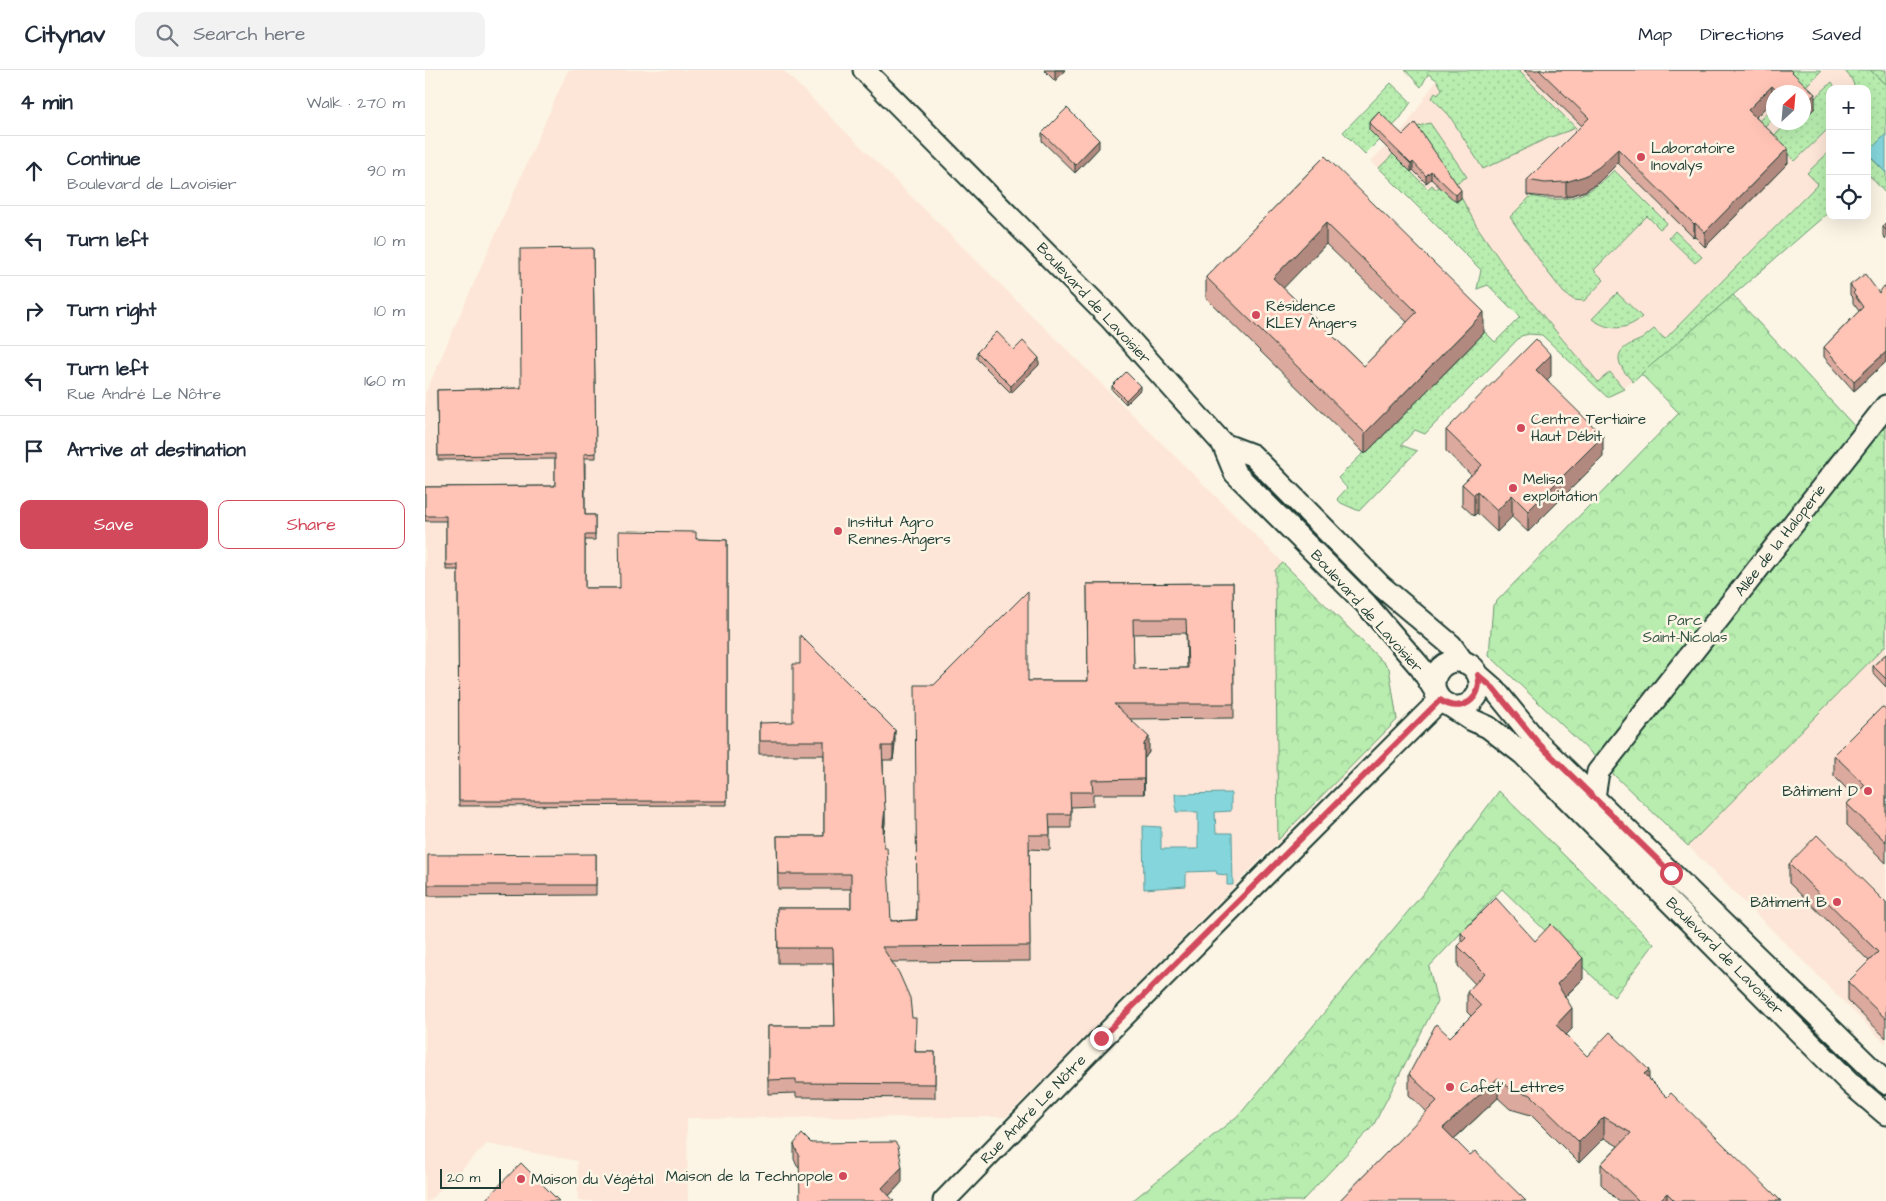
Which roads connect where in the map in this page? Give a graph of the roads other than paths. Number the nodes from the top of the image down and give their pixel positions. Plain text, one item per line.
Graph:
1 (865, 70) edge
2 (1886, 406) edge
3 (1223, 444) junction
4 (1470, 668) junction
5 (1441, 698) junction
6 (1594, 797) junction
7 (1886, 1083) edge
8 (1886, 1114) edge
9 (944, 1201) edge

1 - 3 street, Boulevard de Lavoisier
2 - 6 street, Allée de la Haloperie
3 - 4 street, Boulevard de Lavoisier
3 - 5 street, Boulevard de Lavoisier
4 - 5 street
4 - 5 street
4 - 6 street, Boulevard de Lavoisier
5 - 8 street, Boulevard de Lavoisier
5 - 9 street, Rue André Le Nôtre
6 - 7 street, Boulevard de Lavoisier

